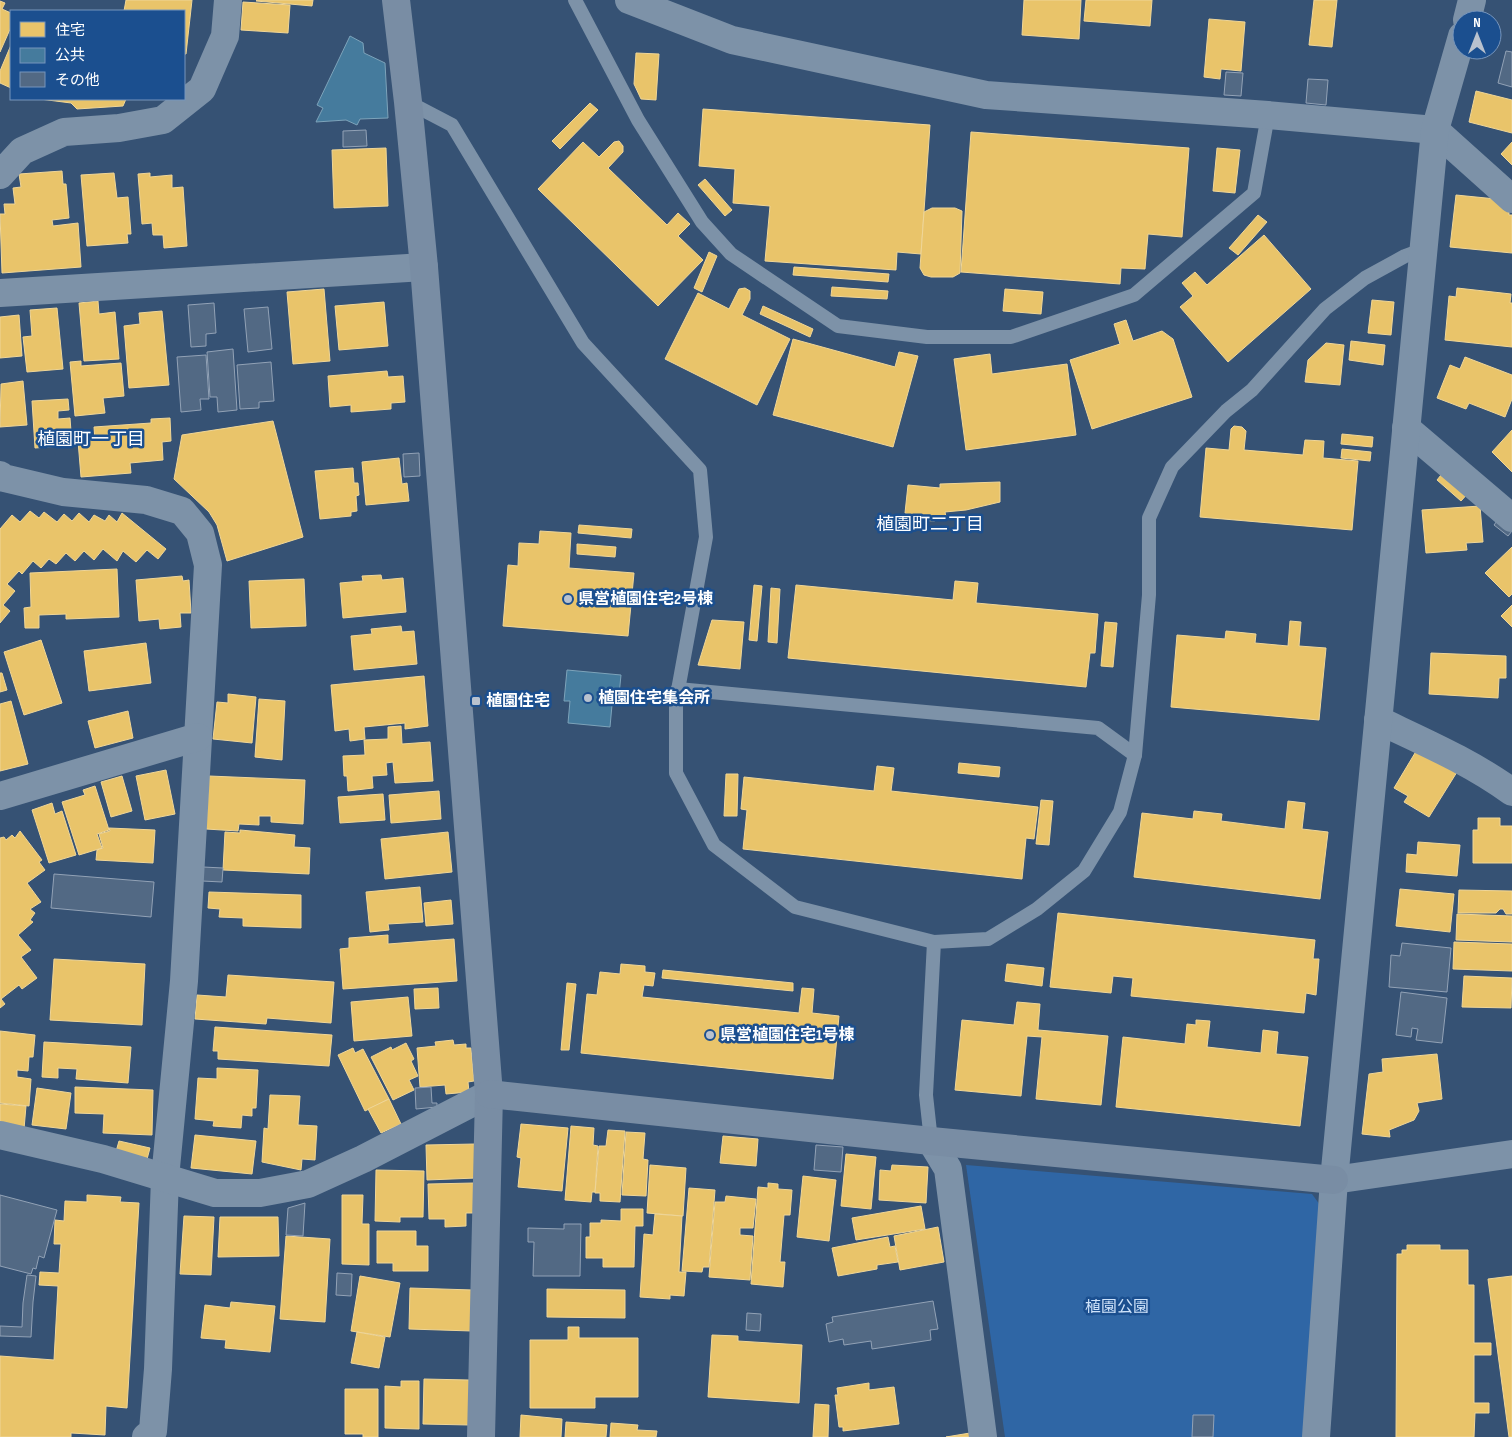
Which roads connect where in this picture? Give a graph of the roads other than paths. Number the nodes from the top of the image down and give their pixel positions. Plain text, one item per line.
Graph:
1 (228, 0) edge
2 (396, 0) edge
3 (575, 0) edge
4 (629, 0) edge
5 (1455, 60) edge
6 (408, 102) junction
7 (1268, 115) junction
8 (1435, 130) junction
9 (0, 175) edge
10 (1512, 199) edge
11 (1424, 249) junction
12 (424, 267) junction
13 (0, 293) edge
14 (1406, 428) junction
15 (0, 475) edge
16 (1512, 518) edge
17 (678, 689) junction
18 (1378, 720) junction
19 (198, 737) junction
20 (1135, 755) junction
21 (1512, 792) edge
22 (0, 796) edge
23 (934, 942) junction
24 (489, 1094) junction
25 (0, 1134) edge
26 (931, 1141) junction
27 (1512, 1154) edge
28 (165, 1178) junction
29 (1334, 1180) junction
30 (146, 1437) edge
31 (481, 1437) edge
32 (983, 1437) edge
33 (1316, 1437) edge

1 - 9 street
2 - 6 street
3 - 7 lane
4 - 7 street
5 - 8 street
6 - 12 street
6 - 17 lane
7 - 8 street
8 - 10 street
8 - 11 street
11 - 14 street
11 - 20 lane
12 - 13 street
12 - 24 street
14 - 16 street
14 - 18 street
15 - 19 street
17 - 20 lane
17 - 23 lane
18 - 21 street
18 - 29 street
19 - 22 street
19 - 28 street
20 - 23 lane
23 - 26 lane
24 - 26 street
24 - 28 street
24 - 31 street
25 - 28 street
26 - 29 street
26 - 32 street
27 - 29 street
28 - 30 street
29 - 33 street

